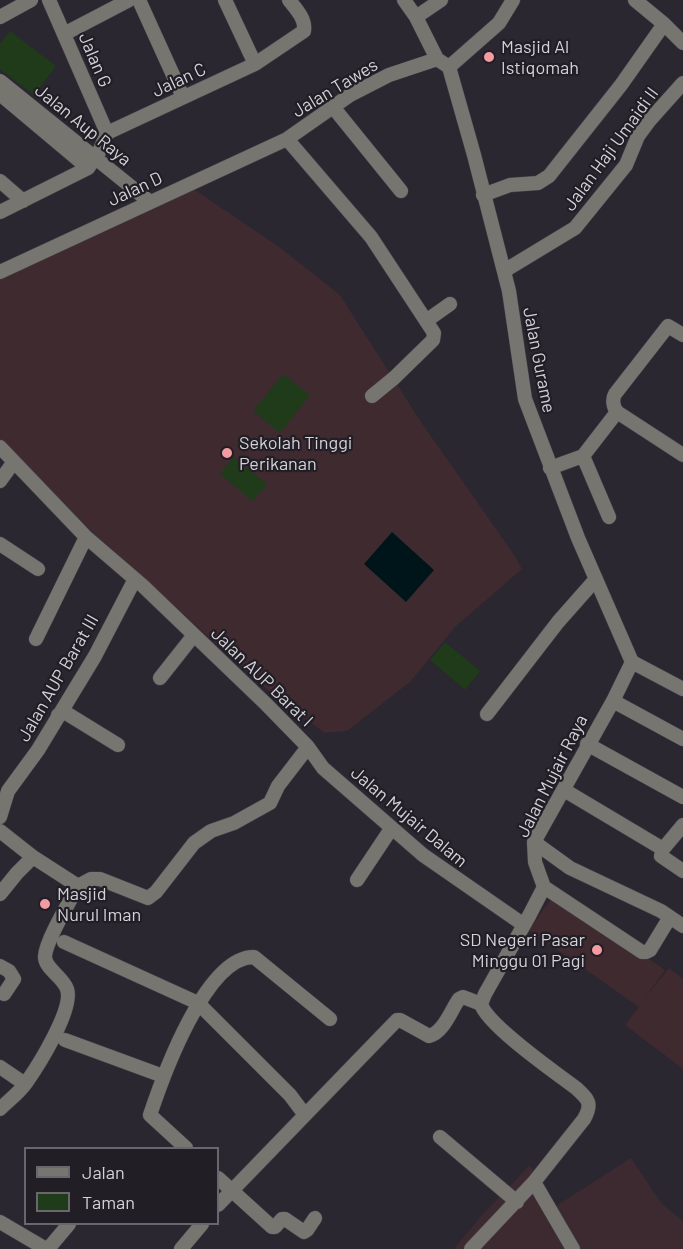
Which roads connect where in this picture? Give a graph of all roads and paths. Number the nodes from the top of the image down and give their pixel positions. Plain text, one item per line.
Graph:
1 (31, 0) edge
2 (49, 0) edge
3 (129, 0) edge
4 (139, 0) edge
5 (225, 0) edge
6 (289, 0) edge
7 (404, 0) edge
8 (441, 0) edge
9 (513, 0) edge
10 (634, 0) edge
11 (0, 17) edge
12 (416, 17) junction
13 (660, 29) junction
14 (64, 34) junction
15 (683, 43) edge
16 (443, 63) junction
17 (255, 64) junction
18 (0, 81) edge
19 (683, 83) edge
20 (0, 94) edge
21 (183, 97) junction
22 (333, 107) junction
23 (107, 133) junction
24 (287, 139) junction
25 (91, 165) junction
26 (0, 181) edge
27 (401, 190) dead end
28 (486, 194) junction
29 (23, 201) junction
30 (145, 201) junction
31 (0, 212) edge
32 (505, 269) junction
33 (0, 272) edge
34 (450, 304) dead end
35 (426, 321) junction
36 (683, 335) edge
37 (372, 396) dead end
38 (617, 412) junction
39 (0, 447) edge
40 (683, 455) edge
41 (579, 458) junction
42 (13, 463) junction
43 (555, 466) junction
44 (0, 481) edge
45 (609, 517) dead end
46 (86, 537) junction
47 (0, 544) edge
48 (38, 569) dead end
49 (135, 579) junction
50 (596, 579) junction
51 (194, 636) junction
52 (36, 639) dead end
53 (632, 662) junction
54 (160, 678) dead end
55 (683, 689) edge
56 (613, 701) junction
57 (487, 714) dead end
58 (58, 715) junction
59 (683, 740) edge
60 (587, 744) junction
61 (118, 745) dead end
62 (308, 747) junction
63 (4, 788) edge
64 (564, 790) junction
65 (683, 796) edge
66 (0, 817) edge
67 (683, 825) edge
68 (391, 829) junction
69 (0, 831) edge
70 (534, 842) junction
71 (663, 849) junction
72 (33, 857) junction
73 (683, 871) edge
74 (357, 880) dead end
75 (78, 885) junction
76 (544, 886) junction
77 (0, 894) edge
78 (670, 917) junction
79 (524, 925) junction
80 (683, 926) edge
81 (64, 942) dead end
82 (0, 966) edge
83 (4, 994) dead end
84 (198, 1003) junction
85 (481, 1004) junction
86 (330, 1019) dead end
87 (65, 1040) dead end
88 (3, 1074) edge
89 (163, 1076) junction
90 (25, 1084) junction
91 (0, 1109) edge
92 (305, 1115) junction
93 (440, 1137) dead end
94 (181, 1145) edge
95 (219, 1179) edge
96 (534, 1182) junction
97 (230, 1190) junction
98 (517, 1202) junction
99 (219, 1204) edge
100 (315, 1218) dead end
101 (0, 1222) edge
102 (68, 1225) edge
103 (201, 1225) edge
104 (47, 1249) edge
105 (181, 1249) edge
106 (471, 1249) edge
107 (573, 1249) edge

1 - 11 street
2 - 14 street, Jalan G
3 - 14 street
4 - 21 street
5 - 17 street
6 - 17 street, Jalan C
7 - 12 street, Jalan Gurame
8 - 12 street
9 - 16 street
10 - 13 street
12 - 16 street, Jalan Gurame
13 - 15 street
13 - 28 street
14 - 23 street, Jalan G
16 - 22 street, Jalan Tawes
16 - 28 street, Jalan Gurame
17 - 21 street, Jalan C
18 - 25 street, Jalan Aup Raya
19 - 32 street, Jalan Haji Umaidi II
20 - 25 street
21 - 23 street, Jalan C
22 - 24 street, Jalan Tawes
22 - 27 street
23 - 25 street
24 - 30 street, Jalan D
24 - 35 street
25 - 29 street
25 - 30 street, Jalan Aup Raya
26 - 29 street
28 - 32 street, Jalan Gurame
29 - 31 street
30 - 33 street, Jalan D
32 - 43 street, Jalan Gurame
34 - 35 street
35 - 37 street
36 - 38 street
38 - 40 street
38 - 41 street
39 - 42 street, Jalan AUP Barat I
41 - 43 street
41 - 45 street
42 - 44 street
42 - 46 street, Jalan AUP Barat I
43 - 50 street, Jalan Gurame
46 - 49 street, Jalan AUP Barat I
46 - 52 street
47 - 48 street
49 - 51 street, Jalan AUP Barat I
49 - 58 street, Jalan AUP Barat III
50 - 53 street, Jalan Gurame
50 - 57 street
51 - 54 street
51 - 62 street, Jalan AUP Barat I
53 - 55 street
53 - 56 street, Jalan Mujair Raya
56 - 59 street
56 - 60 street, Jalan Mujair Raya
58 - 61 street
58 - 63 street, Jalan AUP Barat III
60 - 64 street, Jalan Mujair Raya
60 - 65 street
62 - 68 street, Jalan Mujair Dalam
62 - 75 street, Jalan AUP Barat I
63 - 66 street, Jalan AUP Barat III
64 - 70 street, Jalan Mujair Raya
64 - 71 street
67 - 71 street
68 - 74 street
68 - 79 street, Jalan Mujair Dalam
69 - 72 street
70 - 76 street, Jalan Mujair Raya
70 - 78 street
71 - 73 street
72 - 75 street
72 - 77 street
75 - 90 street
76 - 78 street
76 - 79 street
78 - 80 street
79 - 85 street
81 - 84 street
82 - 83 street
84 - 86 street
84 - 89 street
84 - 92 street
85 - 92 street
85 - 96 street
87 - 89 street
88 - 90 street
89 - 94 street
90 - 91 street
92 - 97 street
93 - 98 street
95 - 97 street
96 - 98 street
96 - 107 street
97 - 99 street
97 - 100 street
98 - 106 street
101 - 104 street
102 - 104 street
103 - 105 street

